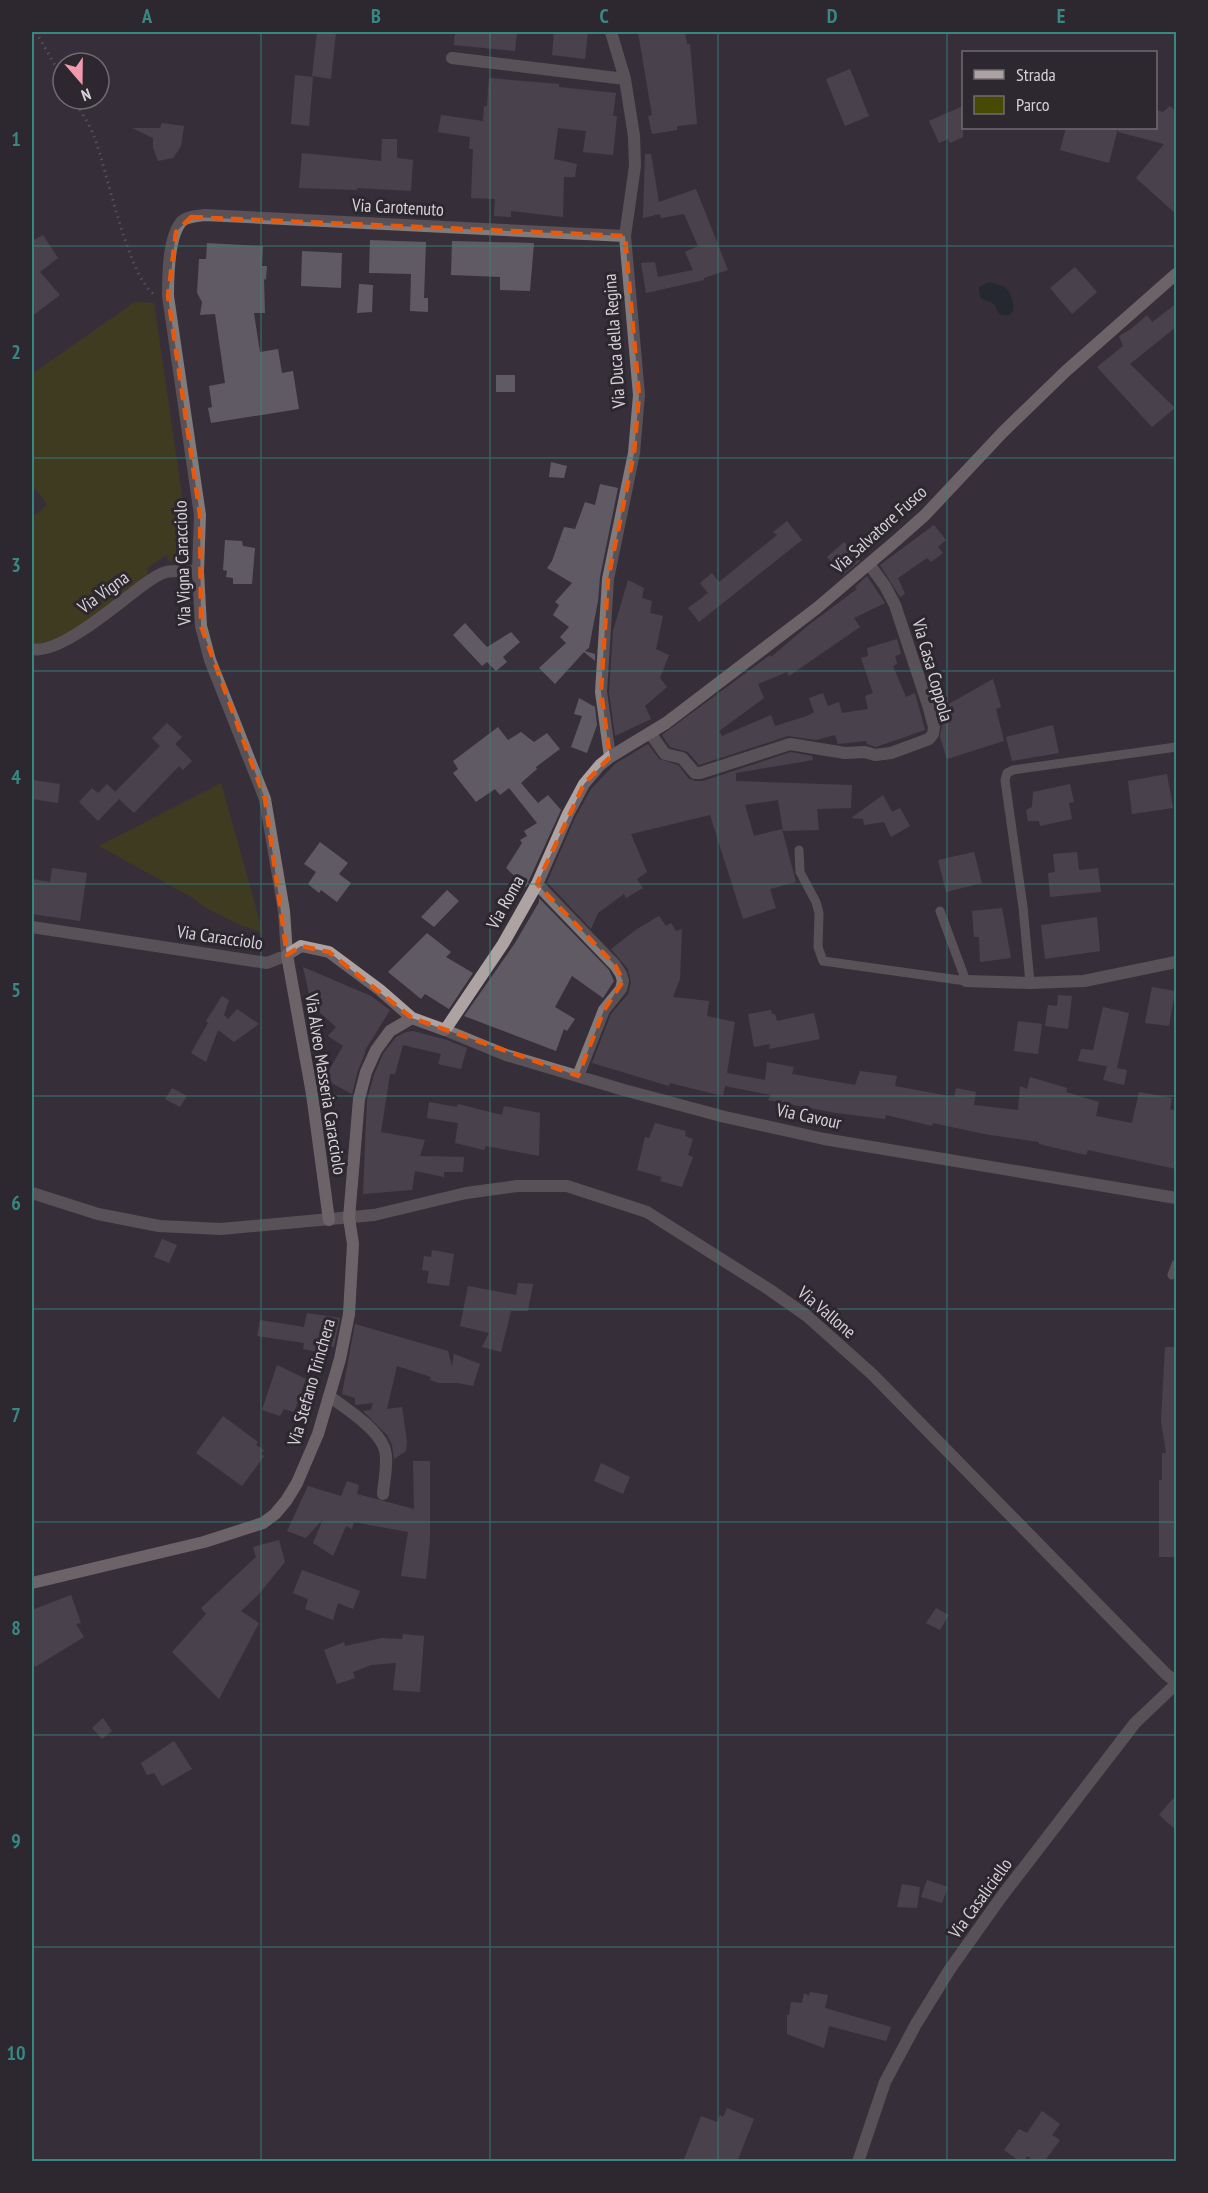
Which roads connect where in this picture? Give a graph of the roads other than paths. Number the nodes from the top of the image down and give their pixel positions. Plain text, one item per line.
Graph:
1 (611, 32) edge
2 (452, 58) dead end
3 (625, 79) junction
4 (176, 232) joint
5 (625, 236) junction
6 (1176, 274) edge
7 (869, 564) junction
8 (198, 572) junction
9 (33, 651) edge
10 (650, 733) junction
11 (1176, 747) edge
12 (610, 757) junction
13 (584, 784) joint
14 (799, 850) dead end
15 (537, 884) junction
16 (940, 911) dead end
17 (32, 927) edge
18 (287, 955) junction
19 (1176, 962) edge
20 (966, 981) junction
21 (1030, 983) junction
22 (412, 1018) junction
23 (445, 1030) junction
24 (578, 1076) junction
25 (32, 1193) edge
26 (1176, 1198) edge
27 (349, 1218) junction
28 (329, 1220) junction
29 (1176, 1264) edge
30 (1172, 1275) dead end
31 (329, 1396) junction
32 (383, 1494) dead end
33 (32, 1583) edge
34 (1176, 1683) edge
35 (858, 2162) edge

1 - 3 street, Via Duca della Regina
2 - 3 street
3 - 5 street, Via Duca della Regina
4 - 5 street, Via Carotenuto
4 - 8 street, Via Vigna Caracciolo
5 - 12 street, Via Duca della Regina
6 - 7 street, Via Salvatore Fusco
7 - 10 street, Via Salvatore Fusco
7 - 10 street, Via Casa Coppola
8 - 9 street, Via Vigna
8 - 18 street, Via Vigna Caracciolo
10 - 12 street, Via Salvatore Fusco
11 - 21 lane
12 - 13 street, Via Salvatore Fusco
13 - 15 street, Via Roma
14 - 20 lane
15 - 23 street, Via Roma
15 - 24 street
16 - 20 lane
17 - 18 street, Via Caracciolo
18 - 22 street, Via Caracciolo
18 - 28 street, Via Alveo Masseria Caracciolo
19 - 21 street
20 - 21 street
22 - 23 street
22 - 27 street, Via Stefano Trinchera
23 - 24 street, Via Cavour
24 - 26 street, Via Cavour
25 - 28 street, Via Vallone
27 - 28 street, Via Vallone
27 - 31 street, Via Stefano Trinchera
27 - 34 street, Via Vallone
29 - 30 lane
31 - 32 street
31 - 33 street, Via Stefano Trinchera
34 - 35 street, Via Casaliciello

